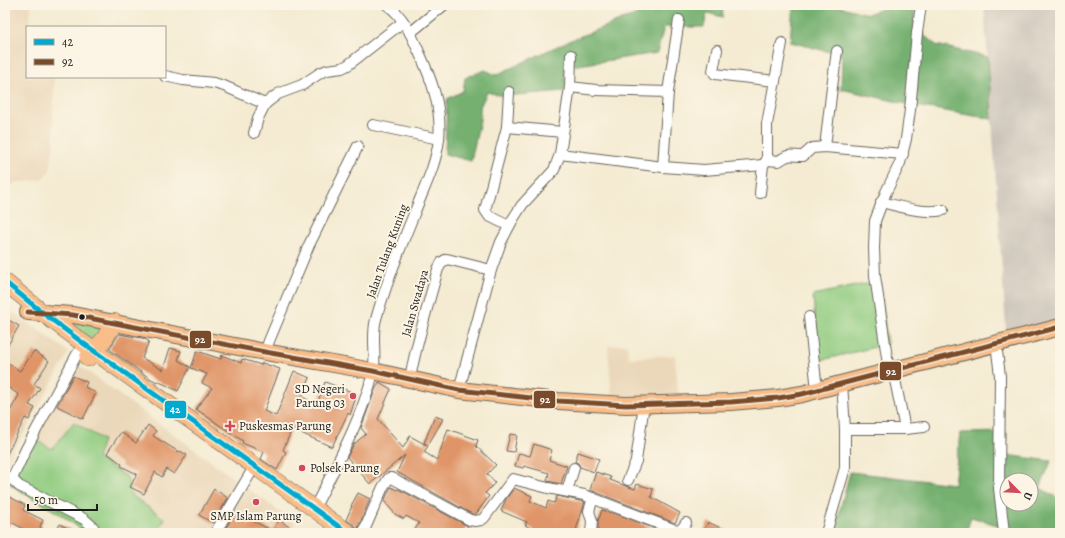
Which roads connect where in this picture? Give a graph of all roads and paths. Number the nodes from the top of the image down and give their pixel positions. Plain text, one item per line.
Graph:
1 (387, 5) edge
2 (444, 5) edge
3 (922, 5) edge
4 (679, 20) dead end
5 (403, 22) junction
6 (410, 33) junction
7 (782, 43) dead end
8 (717, 50) dead end
9 (837, 51) dead end
10 (571, 55) dead end
11 (166, 76) edge
12 (775, 81) junction
13 (570, 87) junction
14 (509, 92) dead end
15 (668, 92) junction
16 (265, 104) junction
17 (373, 125) dead end
18 (507, 127) junction
19 (563, 132) junction
20 (254, 133) dead end
21 (439, 139) junction
22 (358, 146) dead end
23 (825, 148) junction
24 (560, 154) junction
25 (903, 154) junction
26 (765, 162) junction
27 (663, 167) junction
28 (760, 193) dead end
29 (882, 202) junction
30 (943, 210) dead end
31 (510, 226) junction
32 (491, 270) junction
33 (5, 282) edge
34 (5, 293) edge
35 (36, 313) junction
36 (809, 316) dead end
37 (114, 322) junction
38 (1060, 326) edge
39 (996, 343) junction
40 (86, 350) junction
41 (265, 352) junction
42 (373, 371) junction
43 (891, 371) junction
44 (410, 378) junction
45 (842, 383) junction
46 (459, 390) junction
47 (817, 390) junction
48 (644, 404) junction
49 (924, 427) dead end
50 (845, 429) junction
51 (904, 429) junction
52 (230, 455) junction
53 (574, 468) dead end
54 (250, 474) junction
55 (9, 479) edge
56 (628, 480) dead end
57 (566, 491) junction
58 (593, 498) junction
59 (314, 509) junction
60 (686, 523) dead end
61 (97, 533) edge
62 (215, 533) edge
63 (333, 533) edge
64 (348, 533) edge
65 (363, 533) edge
66 (591, 533) edge
67 (826, 533) edge
68 (1004, 533) edge

1 - 5 street, Jalan Tulang Kuning
2 - 6 street
3 - 25 street
4 - 15 street
5 - 6 street, Jalan Tulang Kuning
5 - 16 street
6 - 21 street, Jalan Tulang Kuning
7 - 12 street
8 - 12 street
9 - 23 street
10 - 13 street
11 - 16 street
12 - 26 street
13 - 15 street
13 - 19 street
14 - 18 street
15 - 27 street
16 - 20 street
17 - 21 street
18 - 19 street
18 - 31 street
19 - 24 street
21 - 42 street, Jalan Tulang Kuning
22 - 41 street
23 - 25 street
23 - 26 street
24 - 27 street
24 - 31 street
25 - 29 street
26 - 27 street
26 - 28 street
29 - 30 street
29 - 43 street
31 - 32 street
32 - 44 street, Jalan Swadaya
32 - 46 street
33 - 35 highway
34 - 35 highway
35 - 37 main road
35 - 40 highway
36 - 47 street
37 - 40 highway
37 - 41 main road
38 - 39 main road
39 - 43 main road
39 - 68 street
40 - 52 highway
40 - 55 street
41 - 42 main road
42 - 44 main road
42 - 59 street, Jalan Tulang Kuning
43 - 45 main road
43 - 51 street
44 - 46 main road
45 - 47 main road
45 - 50 street
46 - 48 main road
47 - 48 main road
48 - 56 street
49 - 51 street
50 - 51 street
50 - 67 street
52 - 54 highway
52 - 59 highway
53 - 57 street
54 - 62 street
54 - 63 highway
55 - 61 street
57 - 58 street
57 - 65 street
58 - 60 street
58 - 66 street
59 - 64 highway

